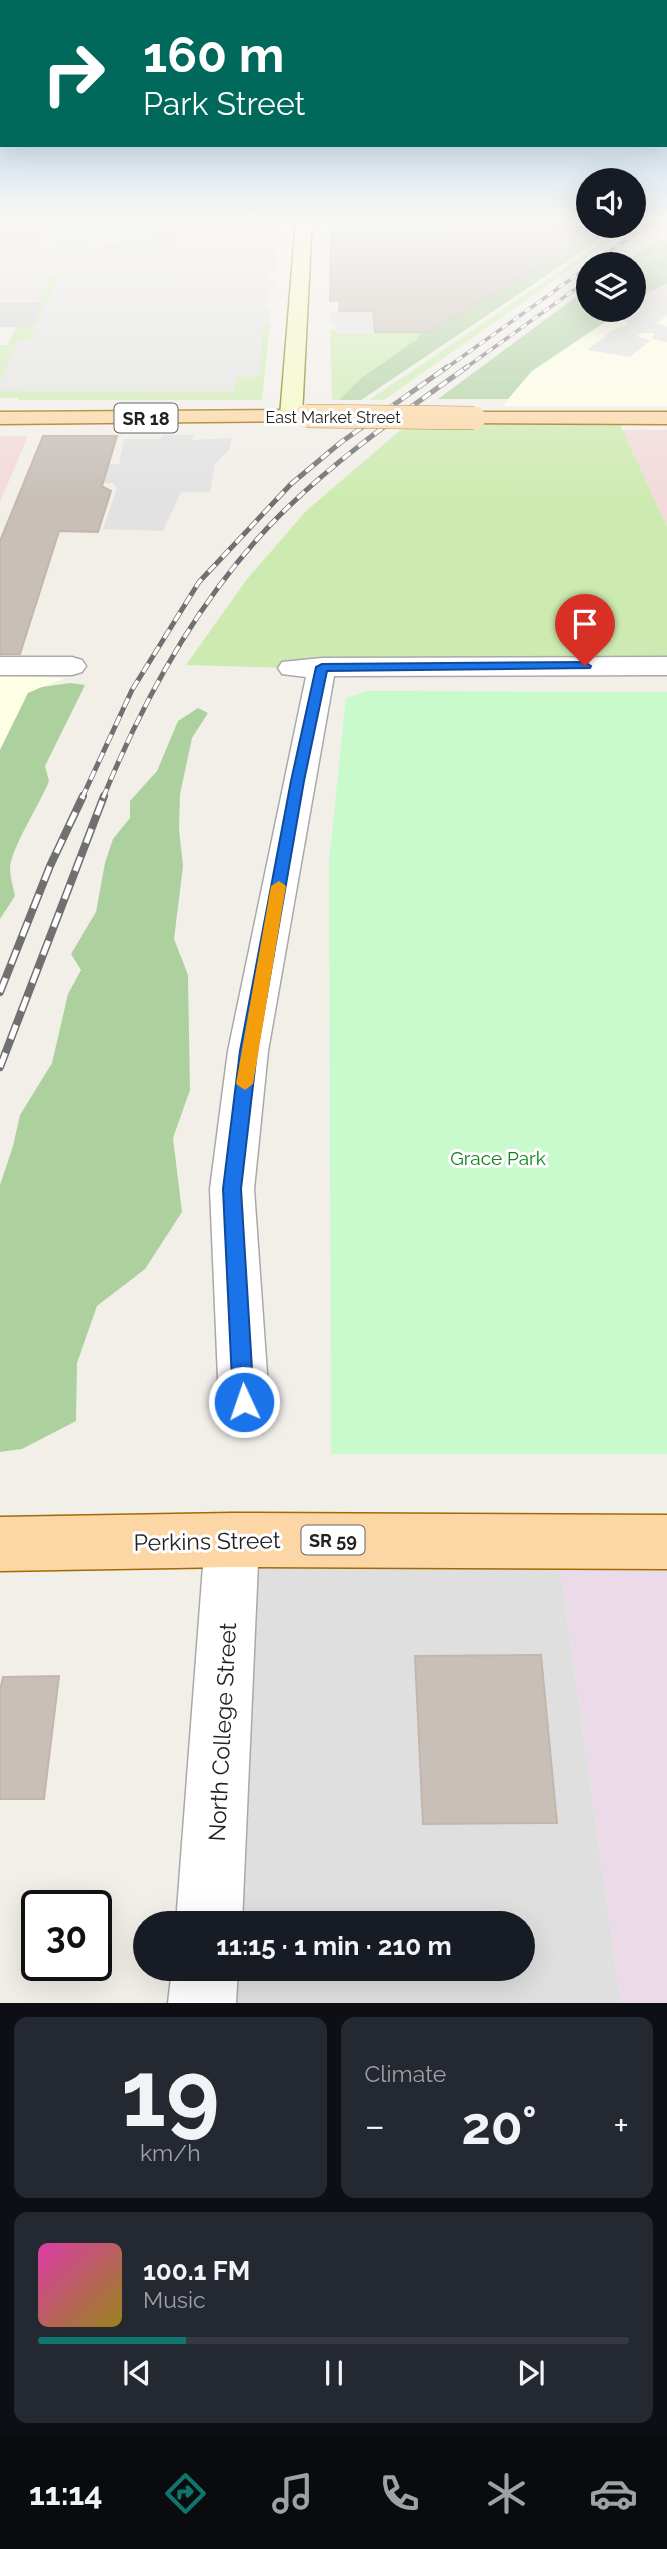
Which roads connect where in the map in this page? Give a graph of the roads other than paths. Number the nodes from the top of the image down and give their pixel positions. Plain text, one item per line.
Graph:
1 (302, 313) edge
2 (299, 416) junction
3 (0, 418) edge
4 (667, 418) edge
5 (0, 666) edge
6 (72, 666) dead end
7 (667, 666) edge
8 (244, 1402) dead end
9 (233, 1540) junction
10 (667, 1542) edge
11 (0, 1544) edge
12 (210, 1911) edge
13 (204, 1981) edge
14 (202, 2003) edge

1 - 2 street
2 - 3 main road, East Market Street / SR 18
2 - 4 main road, East Market Street / SR 18, bridge
5 - 6 street
7 - 8 street
9 - 10 main road, Perkins Street / SR 59
9 - 11 main road, Perkins Street / SR 59
9 - 12 street, North College Street
13 - 14 street

